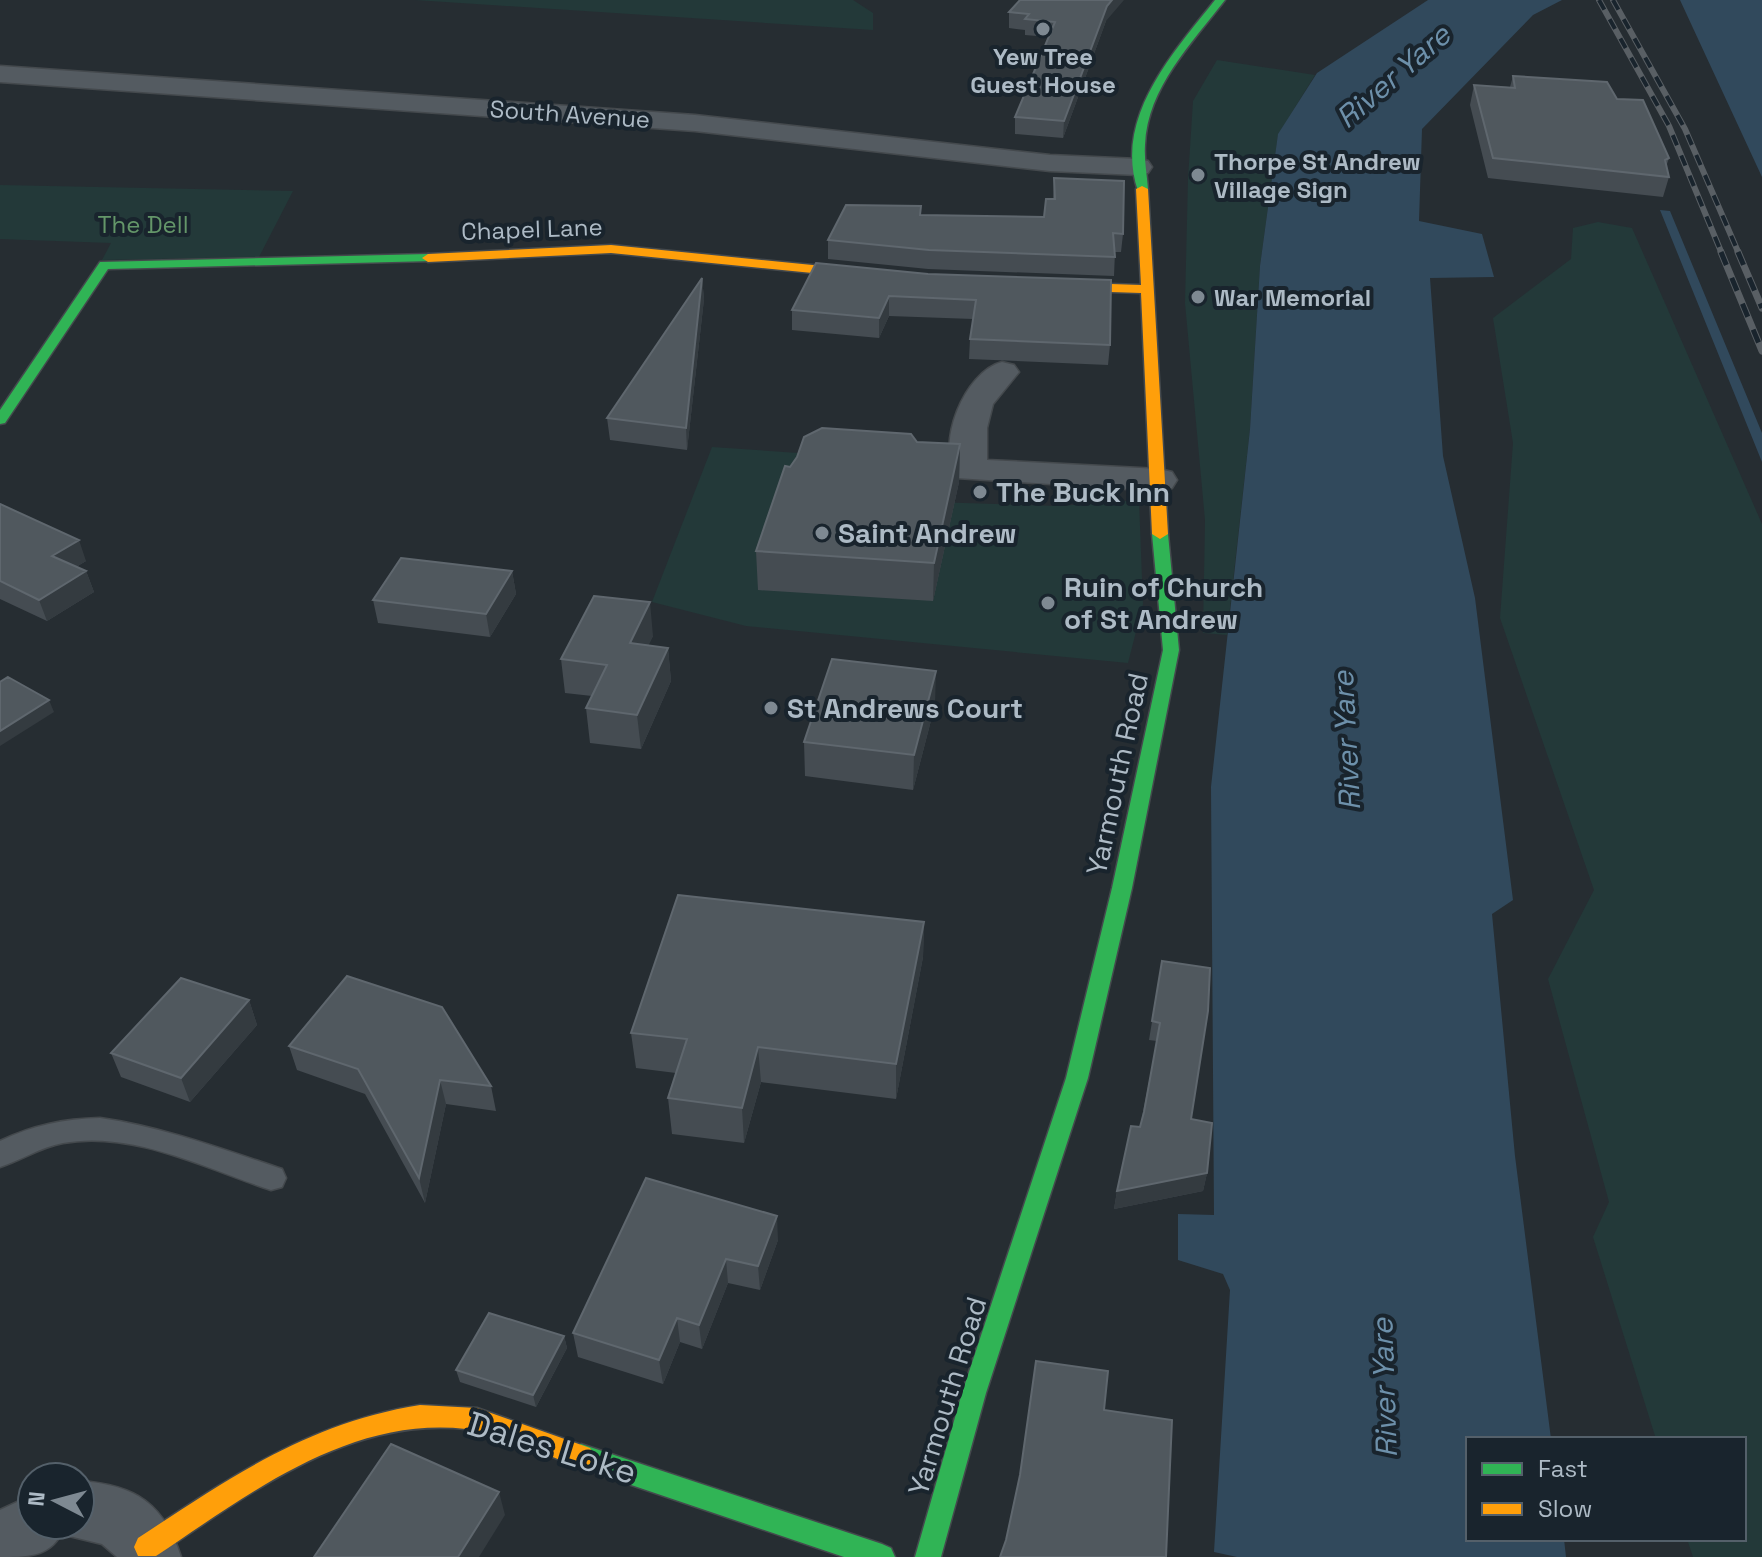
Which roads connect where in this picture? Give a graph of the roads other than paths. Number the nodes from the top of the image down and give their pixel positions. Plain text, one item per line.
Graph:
1 (1220, 0) edge
2 (0, 74) edge
3 (1138, 167) junction
4 (885, 276) edge
5 (1031, 285) edge
6 (1147, 289) junction
7 (1002, 372) dead end
8 (0, 420) edge
9 (1159, 480) junction
10 (0, 1155) edge
11 (271, 1178) dead end
12 (96, 1512) edge
13 (148, 1552) edge
14 (882, 1557) edge
15 (928, 1557) edge

1 - 3 main road, Yarmouth Road
2 - 3 street, South Avenue
3 - 6 main road, Yarmouth Road
4 - 8 main road, Chapel Lane
5 - 6 main road
6 - 9 main road, Yarmouth Road
7 - 9 street
9 - 15 main road, Yarmouth Road
10 - 11 lane
12 - 13 street, Dales Loke
13 - 14 main road, Dales Loke

